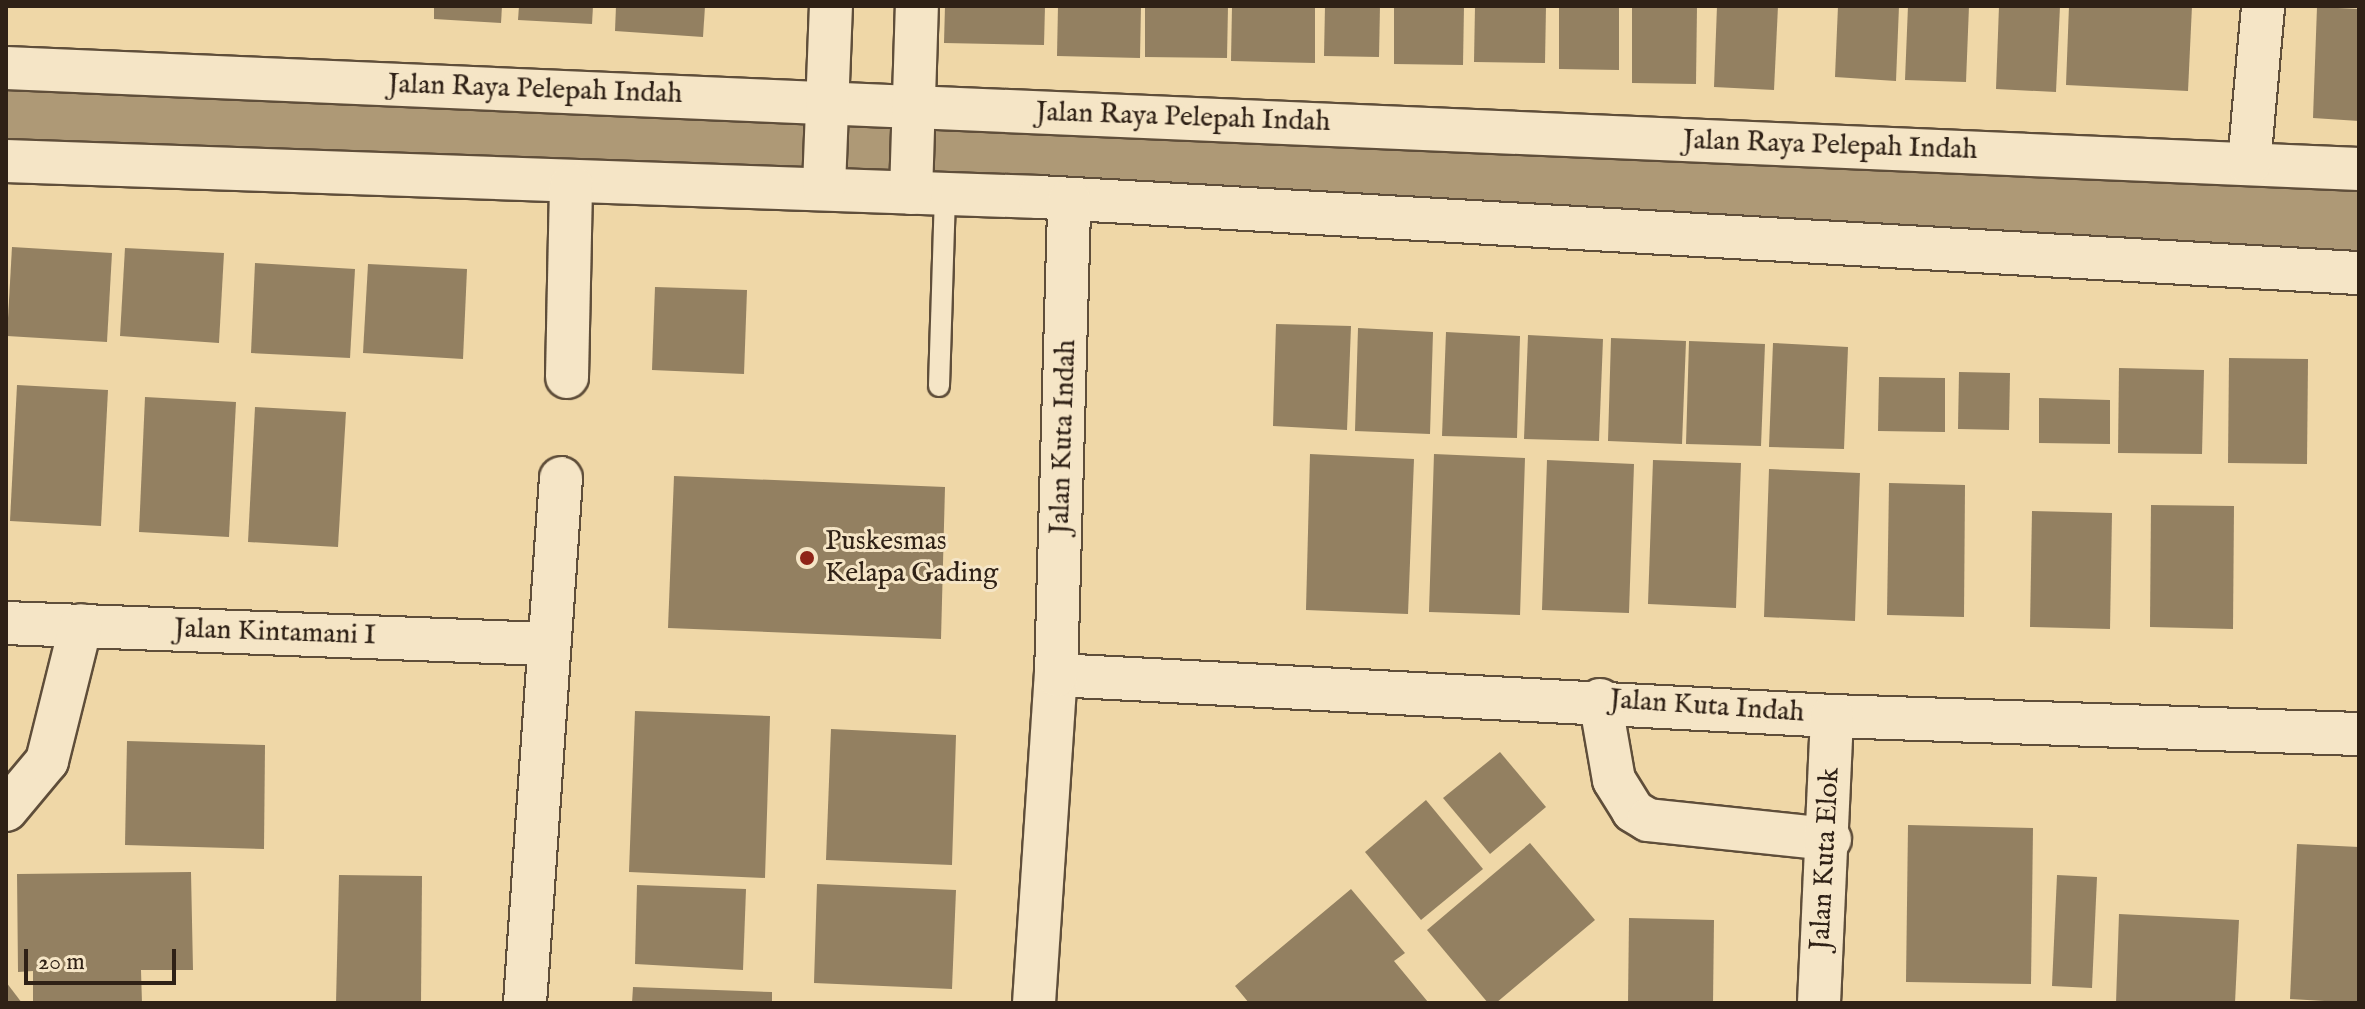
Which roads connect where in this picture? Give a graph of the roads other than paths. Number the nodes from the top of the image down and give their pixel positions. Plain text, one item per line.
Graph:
1 (831, 6) edge
2 (917, 6) edge
3 (2263, 6) edge
4 (6, 68) edge
5 (830, 110) junction
6 (911, 112) junction
7 (6, 161) edge
8 (2249, 164) junction
9 (2359, 169) edge
10 (824, 180) junction
11 (571, 185) junction
12 (922, 186) junction
13 (1054, 199) junction
14 (2359, 273) edge
15 (567, 377) dead end
16 (939, 386) dead end
17 (561, 478) dead end
18 (6, 623) edge
19 (81, 625) junction
20 (545, 644) junction
21 (1056, 675) junction
22 (1600, 700) junction
23 (1832, 716) junction
24 (2359, 734) edge
25 (6, 810) edge
26 (1830, 839) junction
27 (525, 1003) edge
28 (1034, 1003) edge
29 (1819, 1003) edge

1 - 5 street
2 - 6 street
3 - 8 street
4 - 5 street, Jalan Raya Pelepah Indah
5 - 6 street, Jalan Raya Pelepah Indah
5 - 10 street
6 - 8 street, Jalan Raya Pelepah Indah
6 - 12 street
7 - 11 street
8 - 9 street, Jalan Raya Pelepah Indah
10 - 11 street
10 - 12 street
11 - 15 street
12 - 13 street
12 - 16 lane
13 - 14 street
13 - 21 street, Jalan Kuta Indah
17 - 20 street
18 - 19 street, Jalan Kintamani I
19 - 20 street, Jalan Kintamani I
19 - 25 street
20 - 27 street
21 - 22 street, Jalan Kuta Indah
21 - 28 street, Jalan Kuta Indah
22 - 23 street, Jalan Kuta Indah
22 - 26 street
23 - 24 street, Jalan Kuta Indah
23 - 26 street, Jalan Kuta Elok
26 - 29 street, Jalan Kuta Elok

